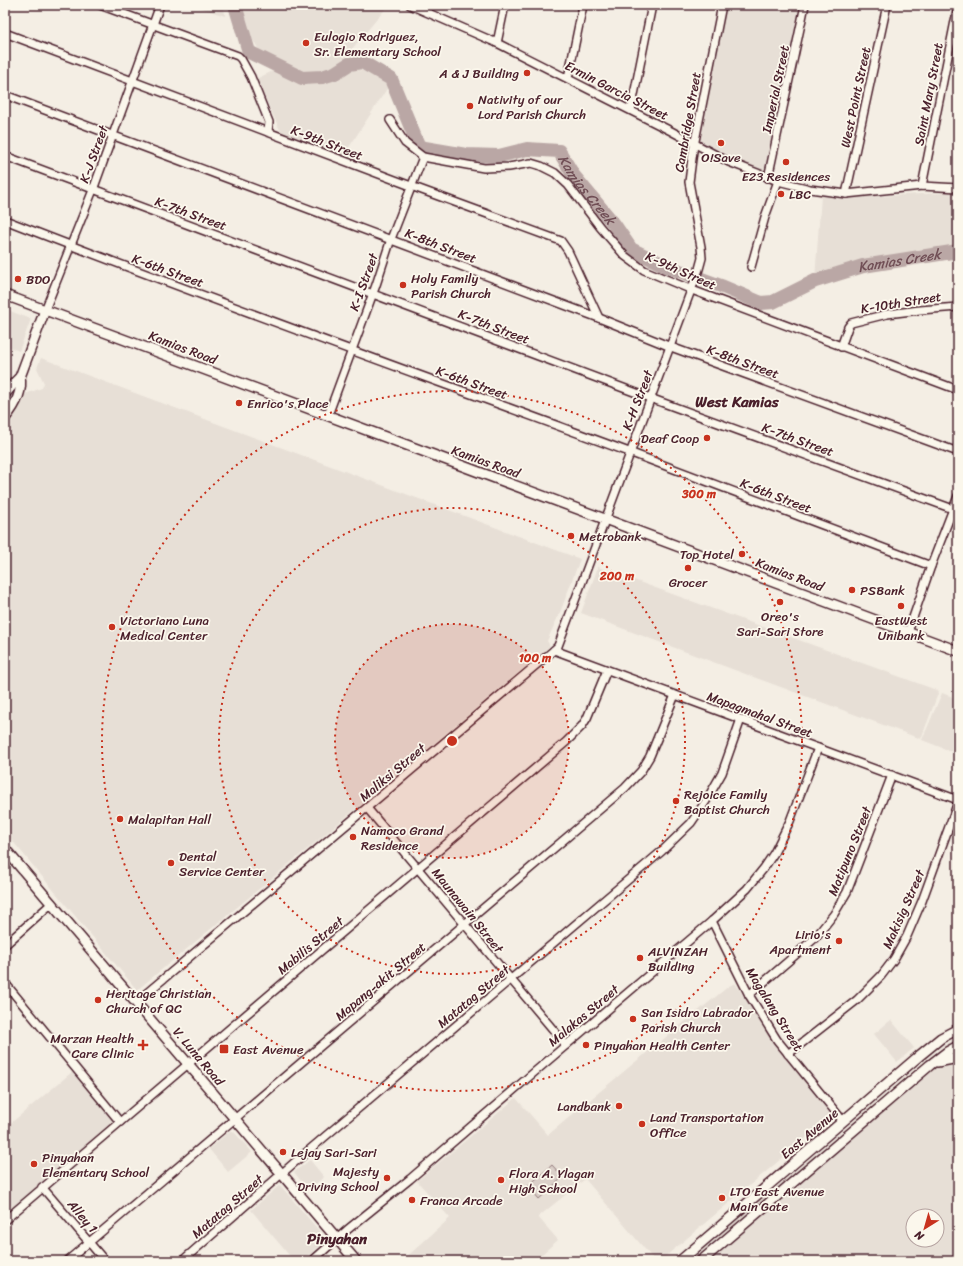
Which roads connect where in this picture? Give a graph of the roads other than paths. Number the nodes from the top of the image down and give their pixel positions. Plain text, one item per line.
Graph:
1 (100, 5) edge
2 (160, 5) edge
3 (410, 5) edge
4 (505, 5) edge
5 (583, 5) edge
6 (652, 5) edge
7 (722, 5) edge
8 (805, 5) edge
9 (887, 5) edge
10 (958, 6) edge
11 (421, 7) edge
12 (153, 24) junction
13 (5, 33) edge
14 (497, 43) junction
15 (568, 78) junction
16 (132, 82) junction
17 (5, 95) edge
18 (631, 110) junction
19 (390, 120) dead end
20 (268, 132) junction
21 (113, 135) junction
22 (695, 143) junction
23 (5, 156) edge
24 (423, 157) junction
25 (768, 178) junction
26 (778, 182) junction
27 (411, 186) junction
28 (922, 186) junction
29 (958, 188) edge
30 (93, 190) junction
31 (846, 194) junction
32 (5, 220) edge
33 (391, 239) junction
34 (71, 246) junction
35 (751, 267) dead end
36 (693, 287) junction
37 (373, 293) junction
38 (5, 295) edge
39 (958, 307) edge
40 (45, 310) junction
41 (600, 318) junction
42 (670, 347) junction
43 (841, 347) junction
44 (351, 350) junction
45 (20, 377) junction
46 (958, 390) edge
47 (5, 394) edge
48 (650, 398) junction
49 (328, 416) junction
50 (5, 418) edge
51 (958, 452) edge
52 (630, 453) junction
53 (958, 496) edge
54 (953, 509) junction
55 (606, 519) junction
56 (931, 566) junction
57 (908, 632) junction
58 (554, 650) junction
59 (958, 651) edge
60 (607, 670) junction
61 (675, 695) junction
62 (741, 719) junction
63 (818, 748) junction
64 (892, 775) junction
65 (958, 801) edge
66 (367, 808) junction
67 (5, 849) edge
68 (418, 868) junction
69 (52, 903) junction
70 (712, 921) junction
71 (464, 925) junction
72 (5, 945) edge
73 (510, 980) junction
74 (5, 983) edge
75 (749, 995) junction
76 (136, 1002) junction
77 (958, 1025) edge
78 (958, 1029) edge
79 (949, 1034) junction
80 (566, 1045) junction
81 (958, 1046) edge
82 (788, 1054) junction
83 (958, 1058) edge
84 (189, 1064) junction
85 (930, 1065) junction
86 (235, 1120) junction
87 (843, 1121) junction
88 (120, 1122) junction
89 (282, 1174) junction
90 (42, 1187) junction
91 (5, 1220) edge
92 (337, 1239) junction
93 (89, 1242) junction
94 (67, 1261) edge
95 (105, 1261) edge
96 (182, 1261) edge
97 (312, 1261) edge
98 (356, 1261) edge
99 (680, 1261) edge
100 (702, 1261) edge

1 - 12 street
2 - 12 street, K-J Street
3 - 11 street, Ermin Garcia Street
4 - 14 street
5 - 15 street
6 - 18 street
7 - 22 street, Cambridge Street
8 - 25 street, Imperial Street
9 - 31 street, West Point Street
10 - 28 street, Saint Mary Street
11 - 14 street, Ermin Garcia Street
12 - 16 street, K-J Street
12 - 20 street
13 - 16 street, K-9th Street
14 - 15 street, Ermin Garcia Street
15 - 18 street, Ermin Garcia Street
16 - 20 street, K-9th Street
16 - 21 street, K-J Street
17 - 21 street, K-8th Street
18 - 22 street, Ermin Garcia Street
19 - 24 street, K-9th Street
20 - 27 street, K-9th Street
21 - 30 street, K-J Street
21 - 33 street, K-8th Street
22 - 25 street, Ermin Garcia Street
22 - 36 street, Cambridge Street
23 - 30 street, K-7th Street
24 - 27 street, K-I Street
24 - 36 street, K-9th Street
25 - 26 street, Ermin Garcia Street
26 - 31 street, Ermin Garcia Street
26 - 35 street
27 - 33 street, K-I Street
27 - 41 street, K-9th Street
28 - 29 street, Ermin Garcia Street
28 - 31 street, Ermin Garcia Street
30 - 34 street, K-J Street
30 - 37 street, K-7th Street
32 - 34 street, K-6th Street
33 - 37 street, K-I Street
33 - 41 street, K-8th Street
34 - 40 street, K-J Street
34 - 44 street, K-6th Street
36 - 42 street, K-H Street
36 - 43 street, K-9th Street
37 - 44 street, K-I Street
37 - 48 street, K-7th Street
38 - 40 main road, Kamias Road
39 - 43 street, K-10th Street
40 - 45 main road
40 - 49 main road, Kamias Road
41 - 42 street, K-8th Street
42 - 48 street, K-H Street
42 - 51 street, K-8th Street
43 - 46 street, K-9th Street
44 - 49 street, K-I Street
44 - 52 street, K-6th Street
45 - 47 main road
45 - 50 main road
48 - 52 street, K-H Street
48 - 54 street, K-7th Street
49 - 55 main road, Kamias Road
52 - 55 street, K-H Street
52 - 56 street, K-6th Street
53 - 54 street
54 - 56 street
55 - 57 main road, Kamias Road
55 - 58 street, Maliksi Street
56 - 57 street
57 - 59 main road, Kamias Road
58 - 60 street, Mapagmahal Street
58 - 66 street, Maliksi Street
60 - 61 street, Mapagmahal Street
60 - 68 street, Mabilis Street
61 - 62 street, Mapagmahal Street
61 - 71 street, Mapang-akit Street
62 - 63 street, Mapagmahal Street
62 - 73 street, Matatag Street
63 - 64 street, Mapagmahal Street
63 - 70 street, Malakas Street
64 - 65 street, Mapagmahal Street
64 - 75 street, Matipuno Street
65 - 82 street, Makisig Street
66 - 68 street, Maunawain Street
66 - 76 street, Maliksi Street
67 - 69 main road, V. Luna Road
68 - 71 street, Maunawain Street
68 - 84 street, Mabilis Street
69 - 72 street
69 - 76 main road, V. Luna Road
70 - 75 street, Magalang Street
70 - 80 street, Malakas Street
71 - 73 street, Maunawain Street
71 - 86 street, Mapang-akit Street
73 - 80 street, Maunawain Street
73 - 89 street, Matatag Street
74 - 88 street
75 - 82 street, Magalang Street
76 - 84 main road, V. Luna Road
77 - 79 main road
78 - 79 main road, East Avenue
79 - 87 main road, East Avenue
80 - 92 street, Malakas Street
81 - 85 main road, East Avenue
82 - 87 street, Magalang Street
83 - 85 main road
84 - 86 main road, V. Luna Road
84 - 88 street, Mabilis Street
85 - 100 main road, East Avenue
86 - 89 main road, V. Luna Road
86 - 93 street, Mapang-akit Street
87 - 99 main road, East Avenue
88 - 90 street, Mabilis Street
89 - 92 main road, V. Luna Road
89 - 96 street, Matatag Street
90 - 91 street, Mabilis Street
90 - 93 street, Alley 1
92 - 97 street, Malakas Street
92 - 98 main road, V. Luna Road
93 - 94 street, Mapang-akit Street
93 - 95 street, Alley 1

